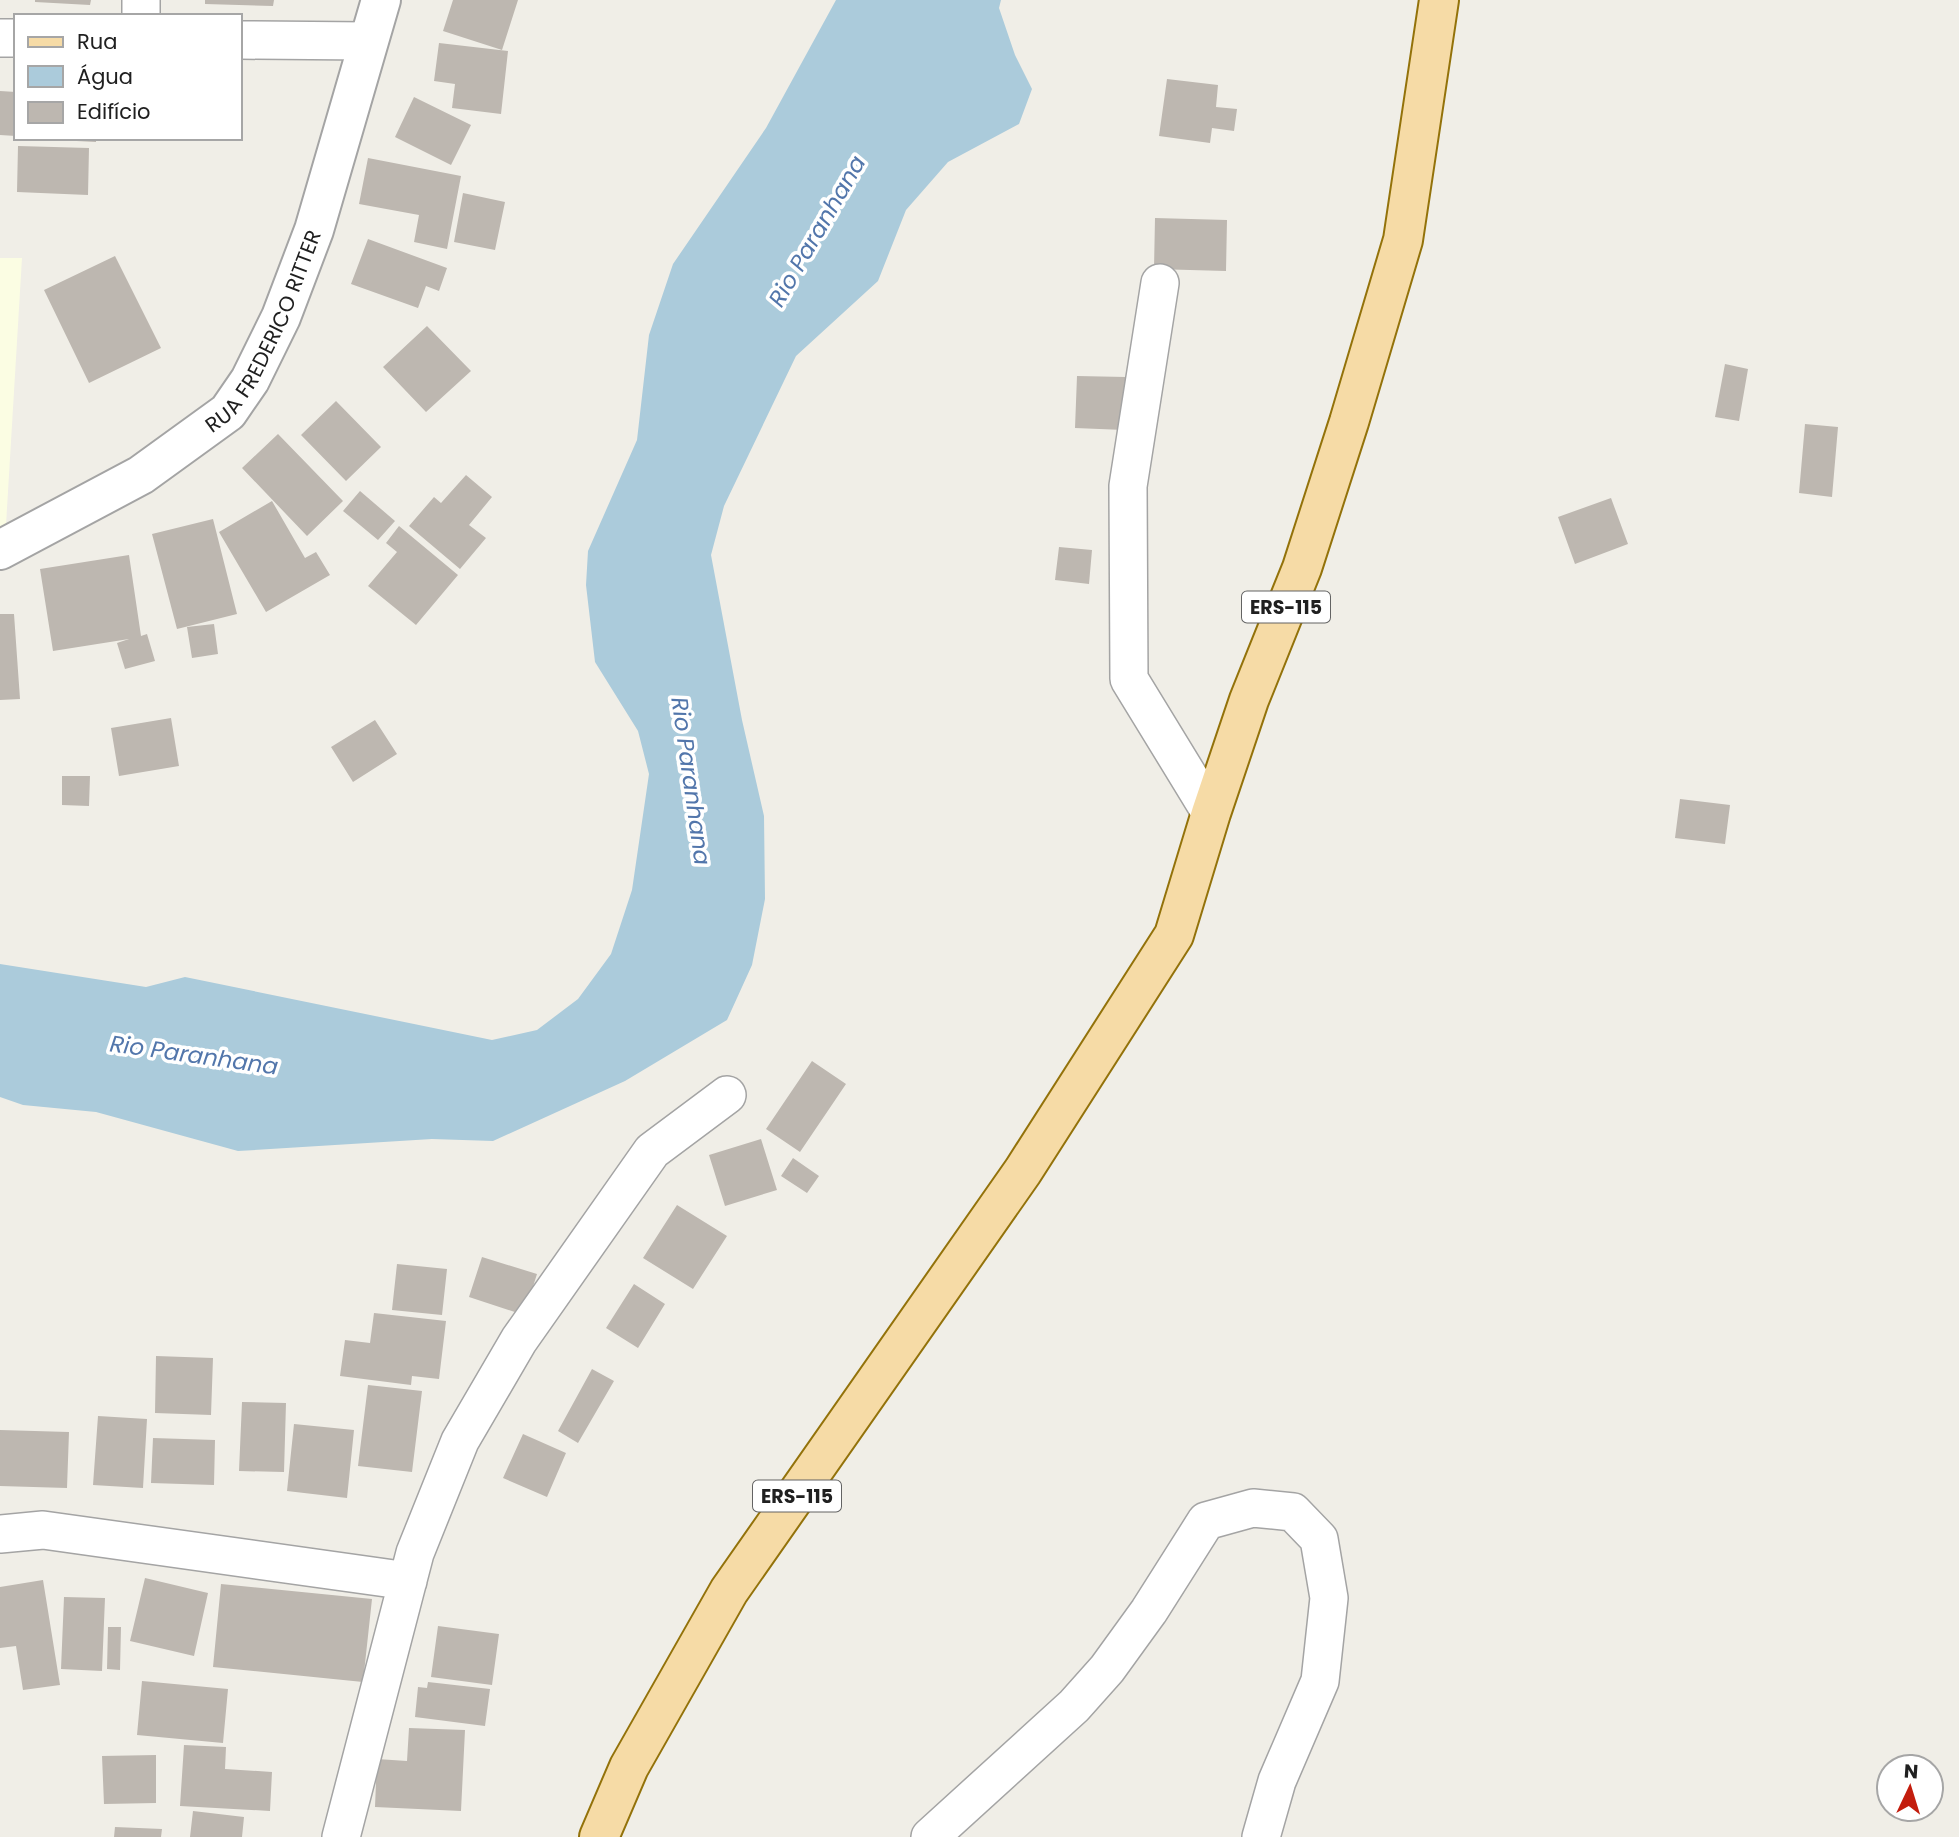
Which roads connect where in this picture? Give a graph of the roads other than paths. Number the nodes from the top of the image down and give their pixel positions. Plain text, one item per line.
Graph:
1 (380, 0) edge
2 (1439, 0) edge
3 (242, 40) edge
4 (369, 41) junction
5 (1160, 283) dead end
6 (0, 550) edge
7 (1211, 813) junction
8 (727, 1095) dead end
9 (0, 1534) edge
10 (408, 1581) junction
11 (341, 1837) edge
12 (599, 1837) edge
13 (930, 1837) edge
14 (1261, 1837) edge

1 - 4 street, RUA FREDERICO RITTER
2 - 7 main road, ERS-115
3 - 4 street
4 - 6 street, RUA FREDERICO RITTER
5 - 7 street
7 - 12 main road, ERS-115
8 - 10 street
9 - 10 street
10 - 11 street
13 - 14 street

